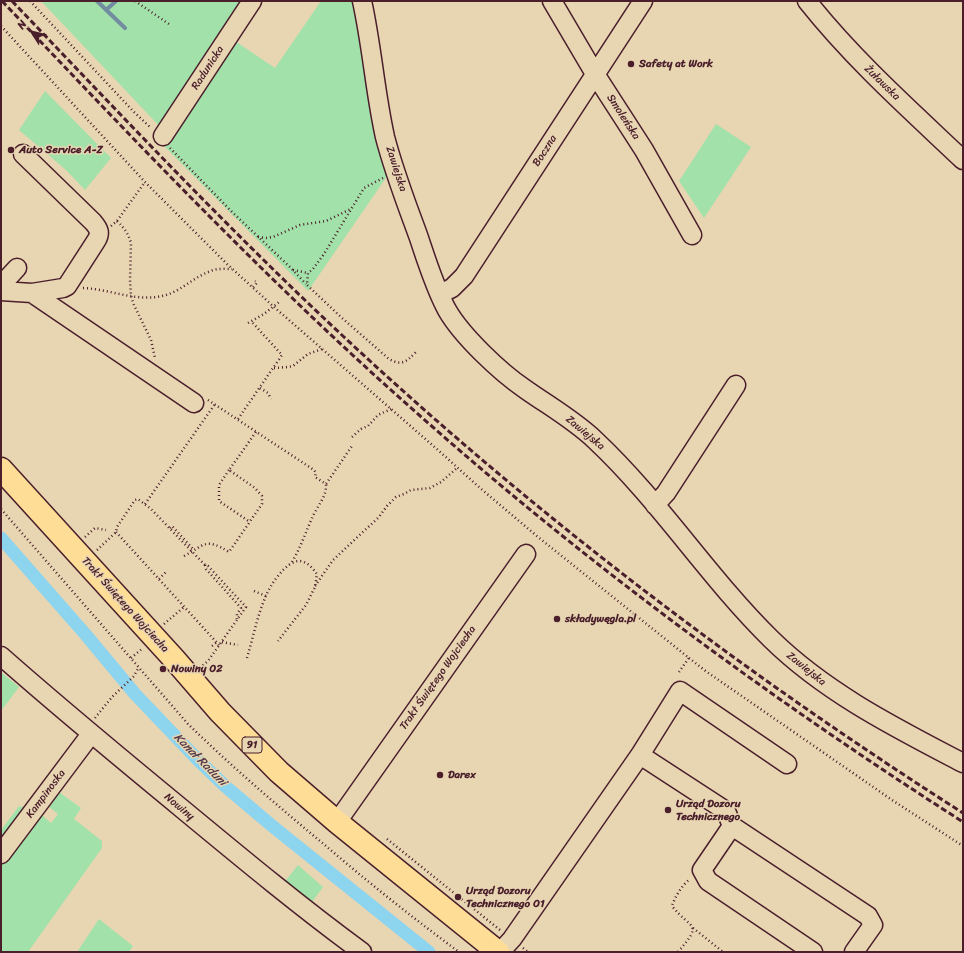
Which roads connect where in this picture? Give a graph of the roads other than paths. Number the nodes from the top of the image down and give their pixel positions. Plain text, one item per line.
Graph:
1 (252, 1) edge
2 (362, 1) edge
3 (552, 1) edge
4 (643, 1) edge
5 (807, 1) edge
6 (595, 74) junction
7 (162, 137) road end
8 (23, 154) dead end
9 (963, 160) edge
10 (692, 235) dead end
11 (17, 268) dead end
12 (2, 291) edge
13 (32, 293) junction
14 (440, 294) junction
15 (736, 385) dead end
16 (199, 400) road end
17 (1, 469) edge
18 (655, 505) junction
19 (526, 554) dead end
20 (1, 656) edge
21 (91, 729) junction
22 (640, 755) junction
23 (963, 763) edge
24 (787, 764) dead end
25 (337, 822) junction
26 (732, 826) junction
27 (1, 854) edge
28 (504, 948) edge
29 (362, 952) edge
30 (813, 952) edge
31 (854, 952) edge

1 - 7 street, Radunicka
2 - 14 street, Zawiejska
3 - 6 street, Smoleńska
4 - 6 street, Boczna
5 - 9 street, Żuławska
6 - 10 street, Smoleńska
6 - 14 street, Boczna
8 - 13 street
11 - 12 street
12 - 13 street
13 - 16 street
14 - 18 street, Zawiejska
15 - 18 street
17 - 25 main road, Trakt Świętego Wojciecha / 91
18 - 23 street, Zawiejska
19 - 25 street, Trakt Świętego Wojciecha
20 - 21 street, Nowiny
21 - 27 street, Kampinoska
21 - 29 street, Nowiny
22 - 24 street
22 - 26 street
22 - 28 street
25 - 28 main road, Trakt Świętego Wojciecha / 91
26 - 30 street
26 - 31 street

